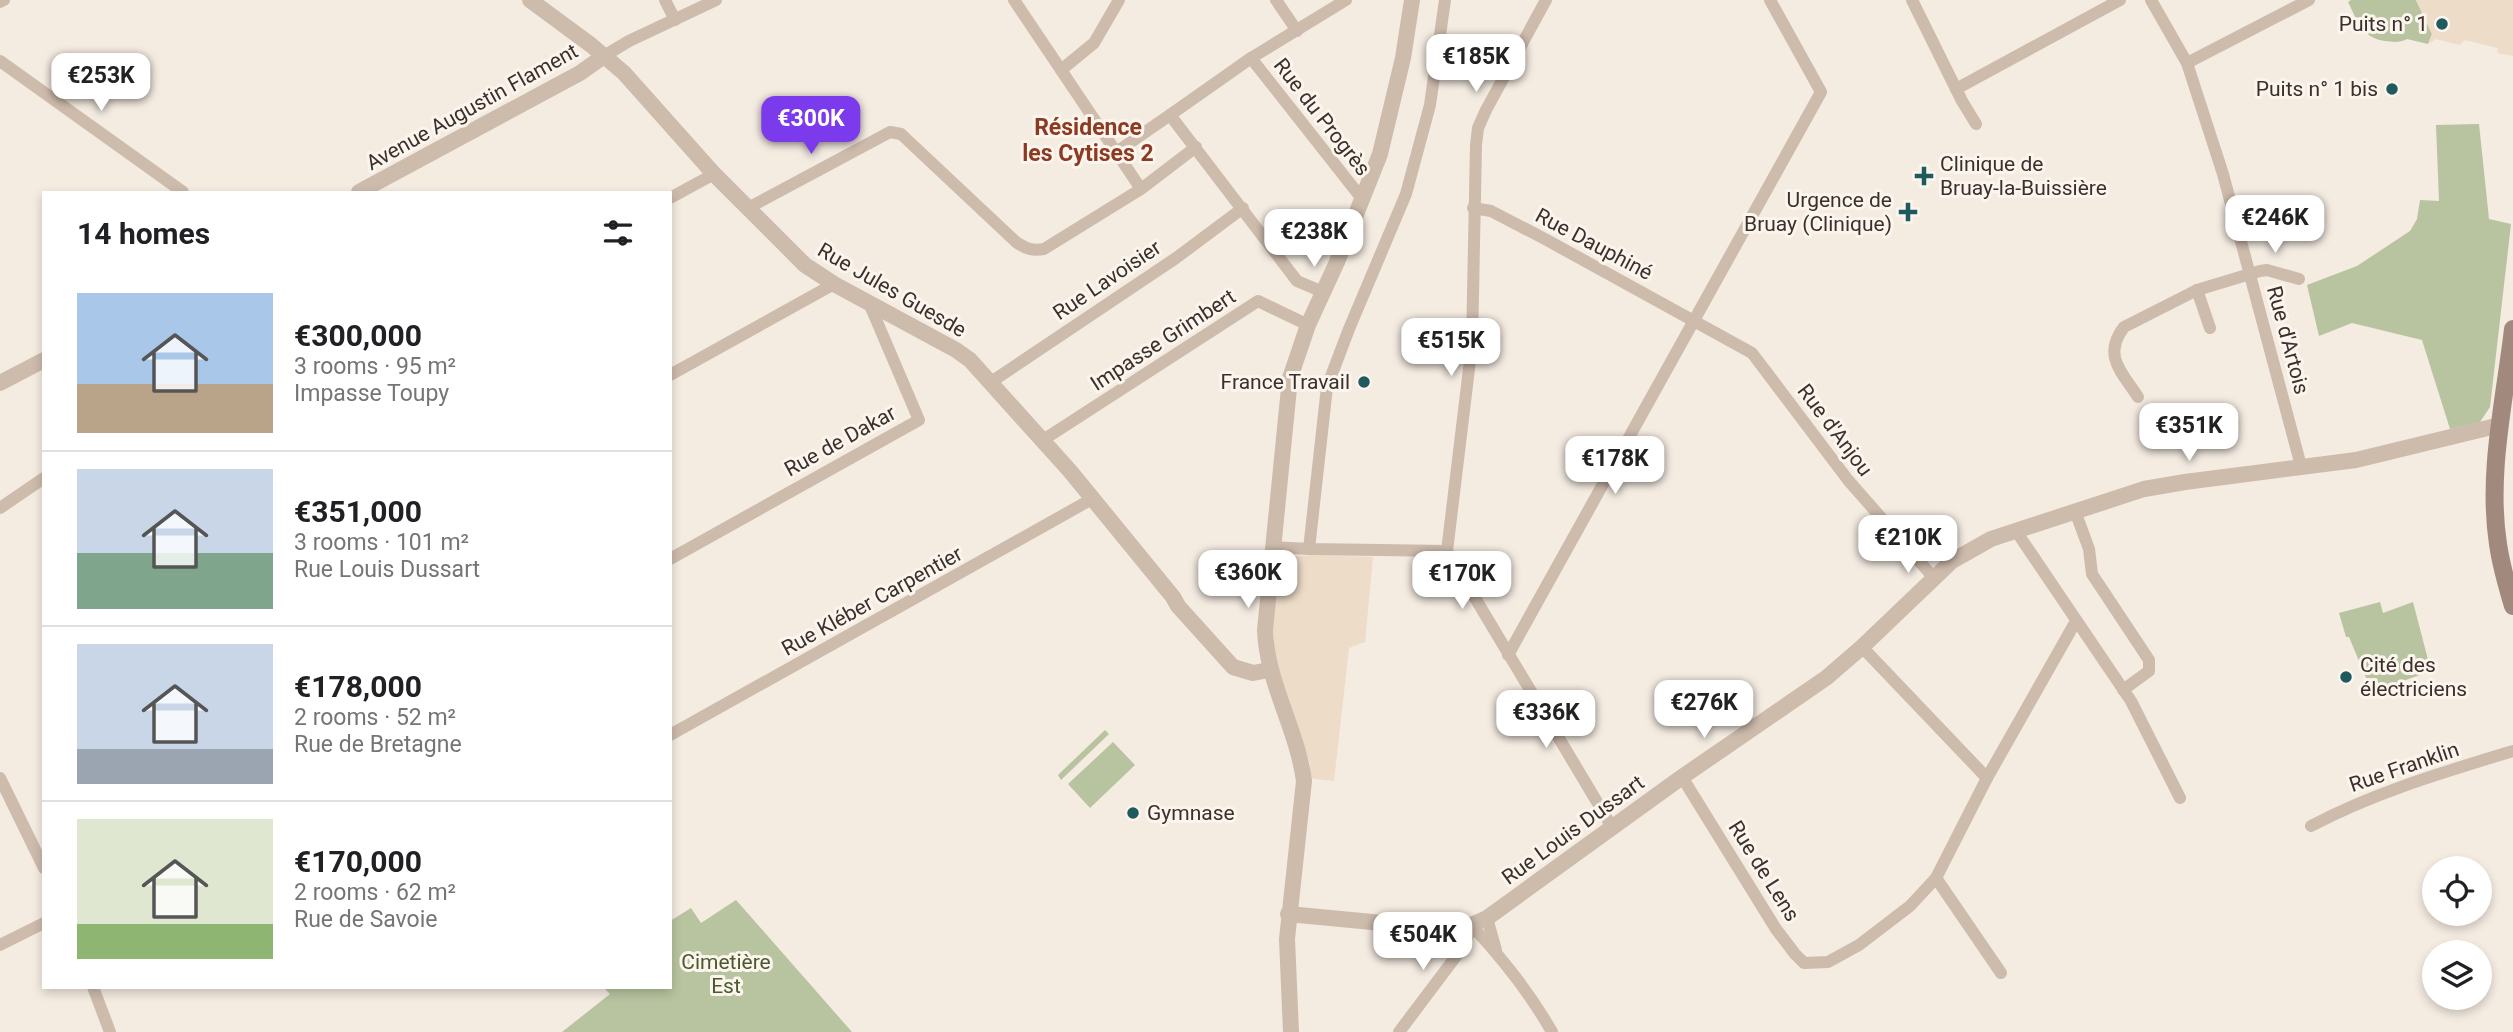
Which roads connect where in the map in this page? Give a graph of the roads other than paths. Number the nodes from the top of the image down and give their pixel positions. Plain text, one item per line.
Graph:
1 (530, 0) edge
2 (665, 0) edge
3 (716, 0) edge
4 (1014, 0) edge
5 (1119, 0) edge
6 (1276, 0) edge
7 (1346, 0) edge
8 (1412, 0) edge
9 (1445, 0) edge
10 (1546, 0) edge
11 (1770, 0) edge
12 (1912, 0) edge
13 (2120, 0) edge
14 (2151, 0) edge
15 (2309, 0) edge
16 (675, 20) junction
17 (1297, 31) junction
18 (604, 57) junction
19 (1251, 58) junction
20 (0, 61) edge
21 (2187, 63) junction
22 (1061, 70) junction
23 (1956, 89) junction
24 (1170, 115) junction
25 (1976, 124) dead end
26 (1196, 147) junction
27 (1115, 153) junction
28 (714, 174) junction
29 (1140, 189) junction
30 (182, 191) edge
31 (361, 191) edge
32 (672, 197) edge
33 (1363, 200) junction
34 (748, 208) junction
35 (1243, 208) junction
36 (1473, 208) junction
37 (2250, 274) junction
38 (2299, 279) dead end
39 (834, 284) junction
40 (2197, 290) junction
41 (1323, 292) junction
42 (869, 303) junction
43 (1694, 321) junction
44 (1308, 325) junction
45 (2210, 328) dead end
46 (2513, 329) edge
47 (42, 366) edge
48 (672, 374) edge
49 (991, 382) junction
50 (0, 383) edge
51 (2138, 397) dead end
52 (2505, 418) edge
53 (1043, 440) junction
54 (2301, 466) junction
55 (42, 479) edge
56 (1092, 499) junction
57 (0, 508) edge
58 (2075, 511) junction
59 (2016, 531) junction
60 (1272, 547) junction
61 (1309, 550) junction
62 (1447, 551) junction
63 (672, 557) edge
64 (1934, 578) junction
65 (2513, 607) edge
66 (2076, 621) junction
67 (1862, 647) junction
68 (1508, 655) junction
69 (1269, 670) junction
70 (2123, 690) junction
71 (672, 735) edge
72 (2513, 751) edge
73 (1682, 777) junction
74 (0, 778) edge
75 (1987, 778) junction
76 (2180, 797) dead end
77 (2311, 826) dead end
78 (1612, 827) junction
79 (42, 864) edge
80 (1936, 878) junction
81 (1289, 914) junction
82 (1479, 922) junction
83 (42, 924) edge
84 (0, 945) edge
85 (2001, 973) dead end
86 (94, 989) edge
87 (110, 1032) edge
88 (1291, 1032) edge
89 (1399, 1032) edge
90 (1552, 1032) edge

1 - 18 street, Rue Jules Guesde
2 - 16 street
3 - 16 street
4 - 22 street
5 - 22 street
6 - 17 street
7 - 17 street
8 - 33 street
9 - 61 street
10 - 36 street
11 - 43 street
12 - 23 street
13 - 23 street
14 - 21 street, Rue d'Artois
15 - 21 street
16 - 18 street
17 - 19 street
18 - 28 street, Rue Jules Guesde
18 - 31 street, Avenue Augustin Flament
19 - 24 street
19 - 33 street, Rue du Progrès
20 - 30 street
21 - 37 street, Rue d'Artois
22 - 27 street
23 - 25 street
24 - 26 street
24 - 27 street
26 - 29 street
26 - 35 street
27 - 29 street
28 - 32 street
28 - 34 street, Rue Jules Guesde
29 - 34 street
33 - 41 street
34 - 39 street, Rue Jules Guesde
35 - 41 street
35 - 49 street, Rue Lavoisier
36 - 43 street, Rue Dauphiné
36 - 62 street
37 - 38 street
37 - 40 street
37 - 54 street, Rue d'Artois
39 - 42 street, Rue Jules Guesde
39 - 48 street
40 - 45 street
40 - 51 street
41 - 44 street
42 - 49 street, Rue Jules Guesde
42 - 63 street, Rue de Dakar
43 - 64 street, Rue d'Anjou
43 - 68 street
44 - 53 street, Impasse Grimbert
44 - 60 street
46 - 52 main road
47 - 50 street
49 - 53 street, Rue Jules Guesde
52 - 54 street, Rue Louis Dussart
52 - 65 main road
53 - 56 street, Rue Jules Guesde
54 - 58 street, Rue Louis Dussart
55 - 57 street
56 - 69 street, Rue Jules Guesde
56 - 71 street, Rue Kléber Carpentier
58 - 59 street, Rue Louis Dussart
58 - 70 street
59 - 64 street, Rue Louis Dussart
59 - 66 street
60 - 61 street
60 - 69 street
61 - 62 street
62 - 68 street
64 - 67 street, Rue Louis Dussart
66 - 70 street
66 - 75 street
67 - 73 street, Rue Louis Dussart
67 - 75 street
68 - 78 street
69 - 81 street
70 - 76 street
72 - 77 street, Rue Franklin
73 - 78 street, Rue Louis Dussart
73 - 80 street, Rue de Lens
74 - 79 street
75 - 80 street
78 - 82 street, Rue Louis Dussart
80 - 85 street
81 - 82 street
81 - 88 street
82 - 89 street
82 - 90 street
83 - 84 street
86 - 87 street

